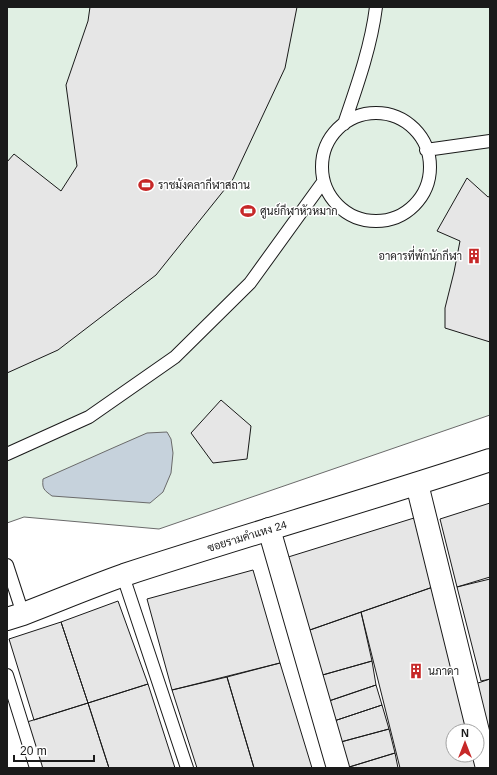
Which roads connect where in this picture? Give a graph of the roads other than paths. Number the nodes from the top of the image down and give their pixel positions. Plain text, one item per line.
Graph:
1 (376, 7) edge
2 (344, 124) junction
3 (490, 141) edge
4 (426, 150) junction
5 (323, 182) junction
6 (7, 454) edge
7 (490, 460) edge
8 (417, 484) junction
9 (269, 529) junction
10 (7, 565) edge
11 (123, 576) junction
12 (15, 617) edge
13 (7, 675) edge
14 (36, 768) edge
15 (187, 768) edge
16 (338, 768) edge
17 (487, 768) edge

1 - 2 lane
2 - 4 lane
2 - 5 lane
3 - 4 lane
4 - 5 lane
5 - 6 lane
7 - 8 street, ซอยรามคำแหง 24
8 - 9 street, ซอยรามคำแหง 24
8 - 17 street
9 - 11 street, ซอยรามคำแหง 24
9 - 16 street
10 - 12 lane
11 - 12 street, ซอยรามคำแหง 24
11 - 15 lane
13 - 14 lane

